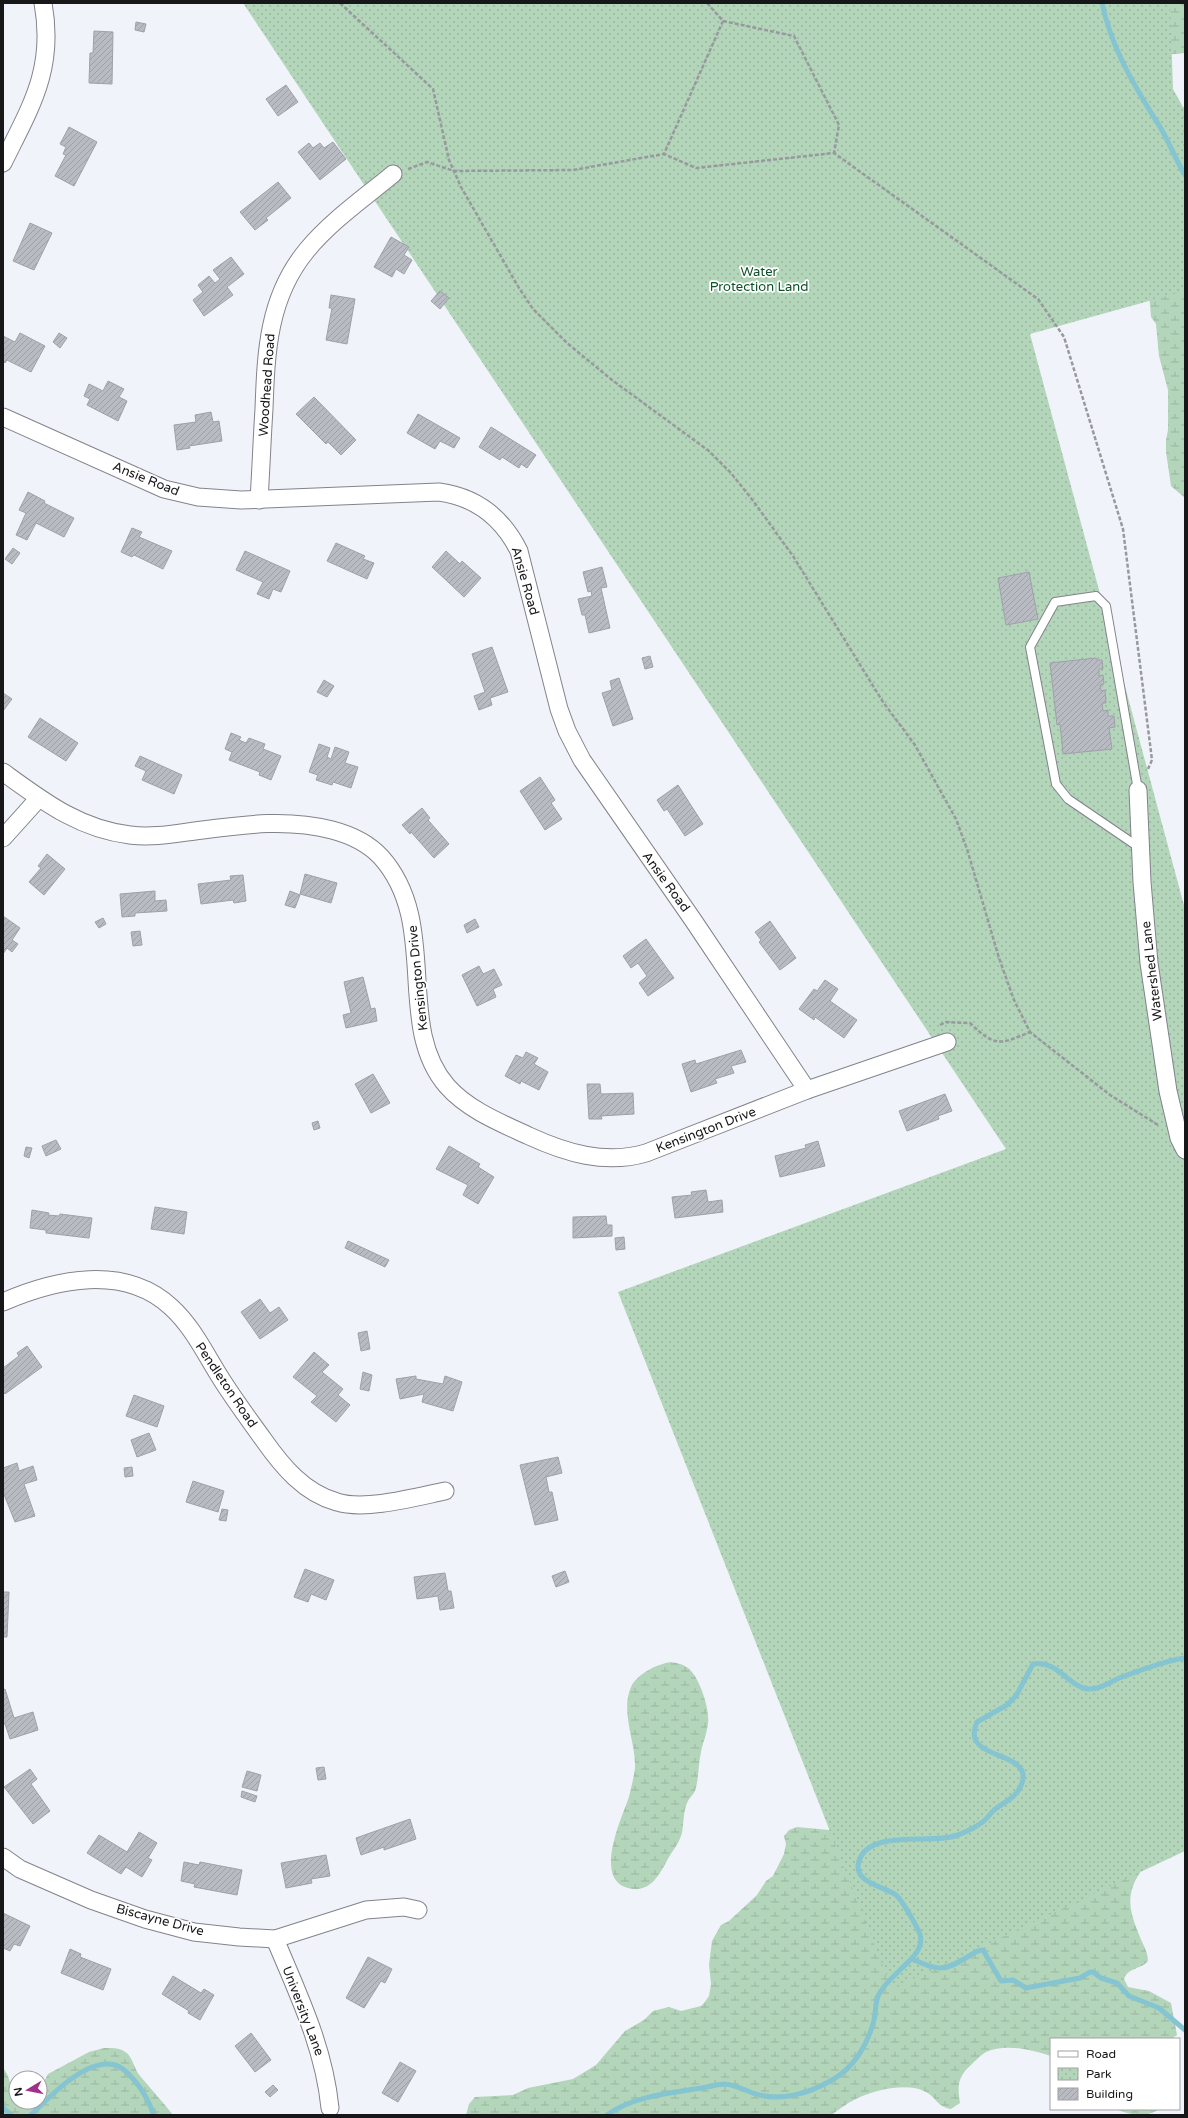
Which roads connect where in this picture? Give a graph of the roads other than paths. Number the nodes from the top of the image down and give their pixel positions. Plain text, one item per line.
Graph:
1 (43, 3) edge
2 (3, 163) edge
3 (393, 174) road end
4 (3, 417) edge
5 (259, 500) junction
6 (3, 772) edge
7 (1138, 790) joint
8 (39, 798) junction
9 (3, 838) edge
10 (1140, 848) junction
11 (947, 1042) dead end
12 (807, 1090) junction
13 (1182, 1144) edge
14 (3, 1302) edge
15 (445, 1491) dead end
16 (3, 1857) edge
17 (418, 1910) dead end
18 (275, 1939) junction
19 (330, 2108) dead end

1 - 2 street
3 - 5 street, Woodhead Road
4 - 5 street, Ansie Road
5 - 12 street, Ansie Road
6 - 8 street, Kensington Drive
7 - 10 street, Watershed Lane
7 - 10 lane
8 - 9 street
8 - 12 street, Kensington Drive
10 - 13 street, Watershed Lane
11 - 12 street, Kensington Drive
14 - 15 street, Pendleton Road
16 - 18 street, Biscayne Drive
17 - 18 street, Biscayne Drive
18 - 19 street, University Lane

